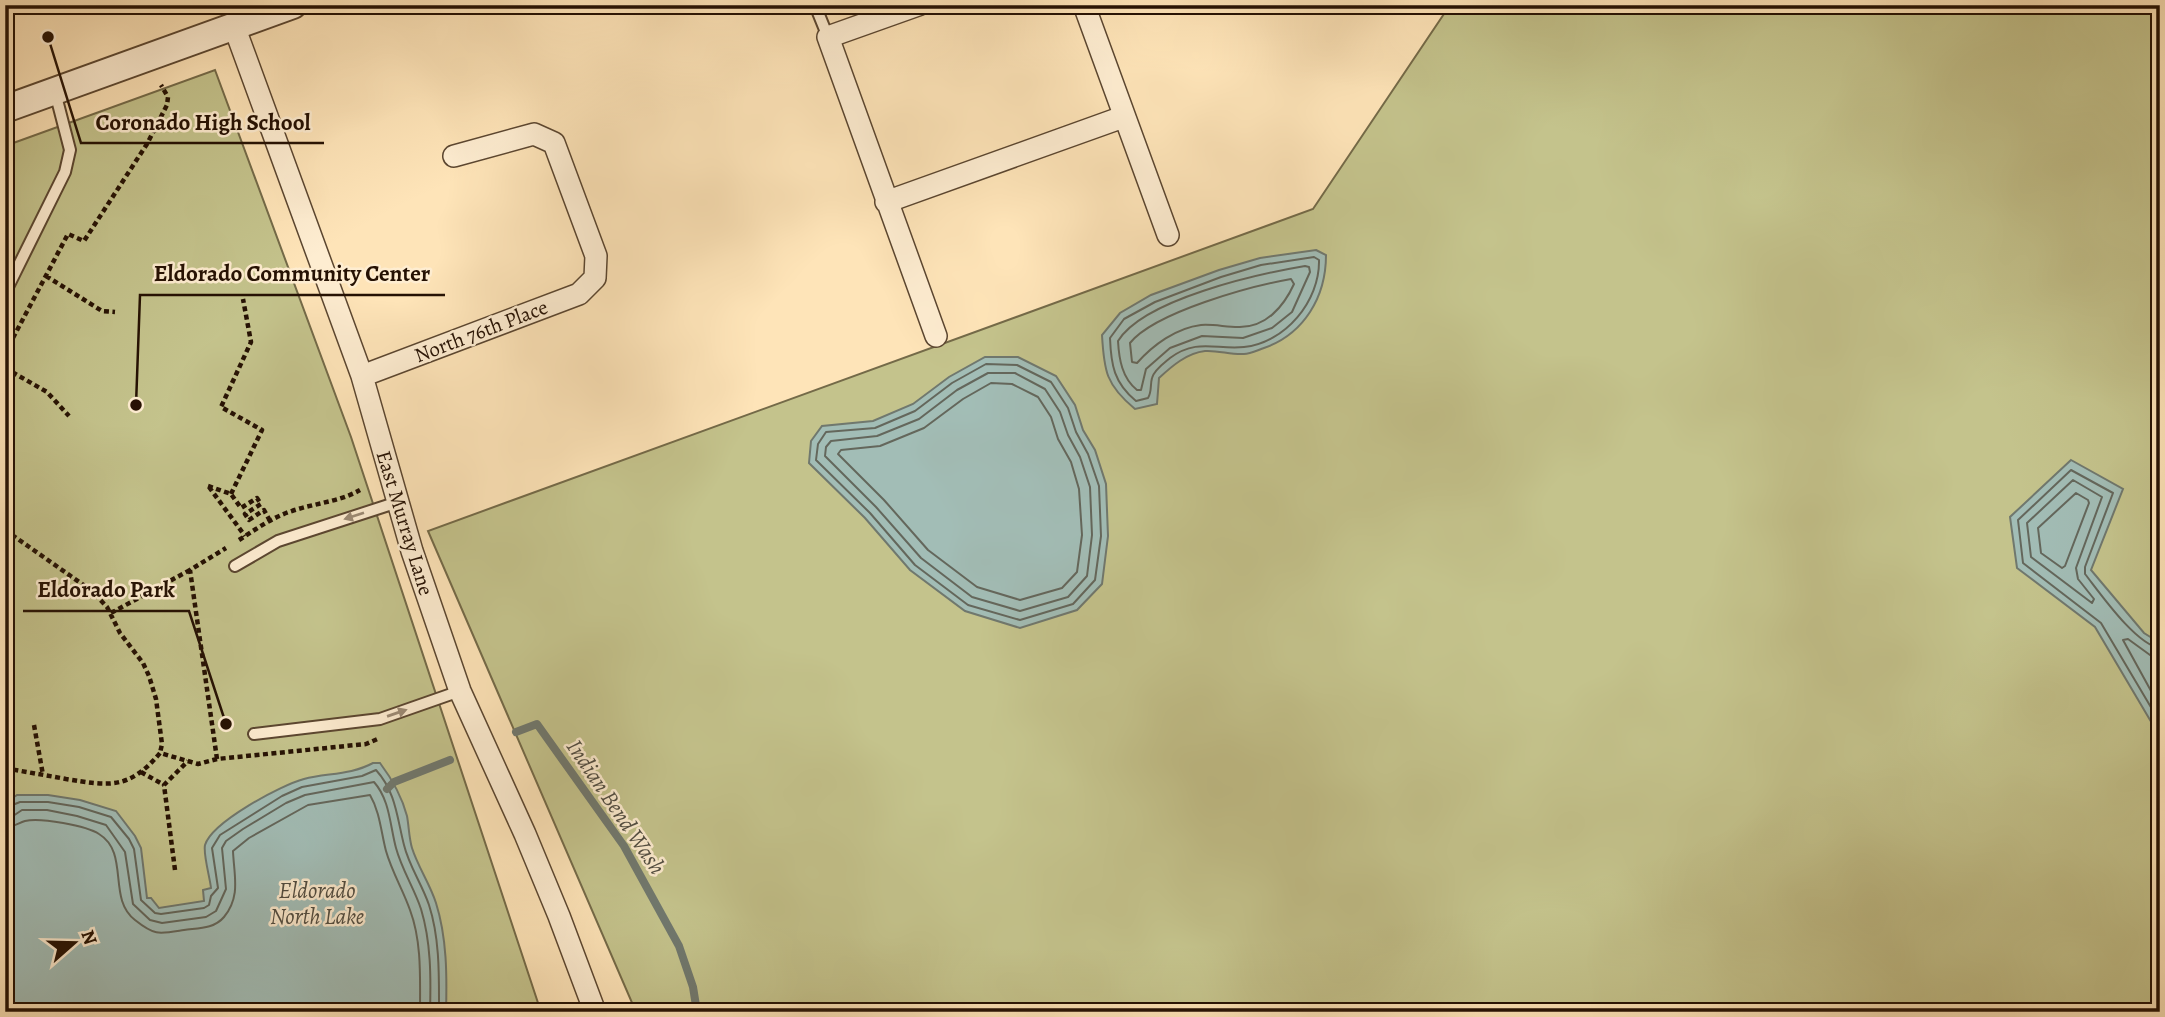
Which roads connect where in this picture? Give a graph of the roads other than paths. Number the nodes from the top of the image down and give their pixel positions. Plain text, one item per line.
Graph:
1 (293, 5) edge
2 (815, 5) edge
3 (918, 5) edge
4 (1084, 5) edge
5 (234, 26) junction
6 (828, 37) junction
7 (54, 91) junction
8 (5, 109) edge
9 (1123, 117) junction
10 (454, 156) dead end
11 (886, 202) junction
12 (1168, 235) dead end
13 (5, 293) edge
14 (936, 336) dead end
15 (362, 376) junction
16 (398, 502) junction
17 (235, 566) dead end
18 (460, 691) junction
19 (254, 734) dead end
20 (595, 1012) edge

1 - 5 street
2 - 6 lane
3 - 6 street
4 - 9 street
5 - 7 street
5 - 15 street, East Murray Lane
6 - 11 street
7 - 8 street
7 - 13 lane
9 - 11 street
9 - 12 street
10 - 15 street, North 76th Place
11 - 14 street
15 - 16 street, East Murray Lane
16 -> 17 lane
16 - 18 street, East Murray Lane
19 -> 18 lane
18 - 20 street, East Murray Lane

